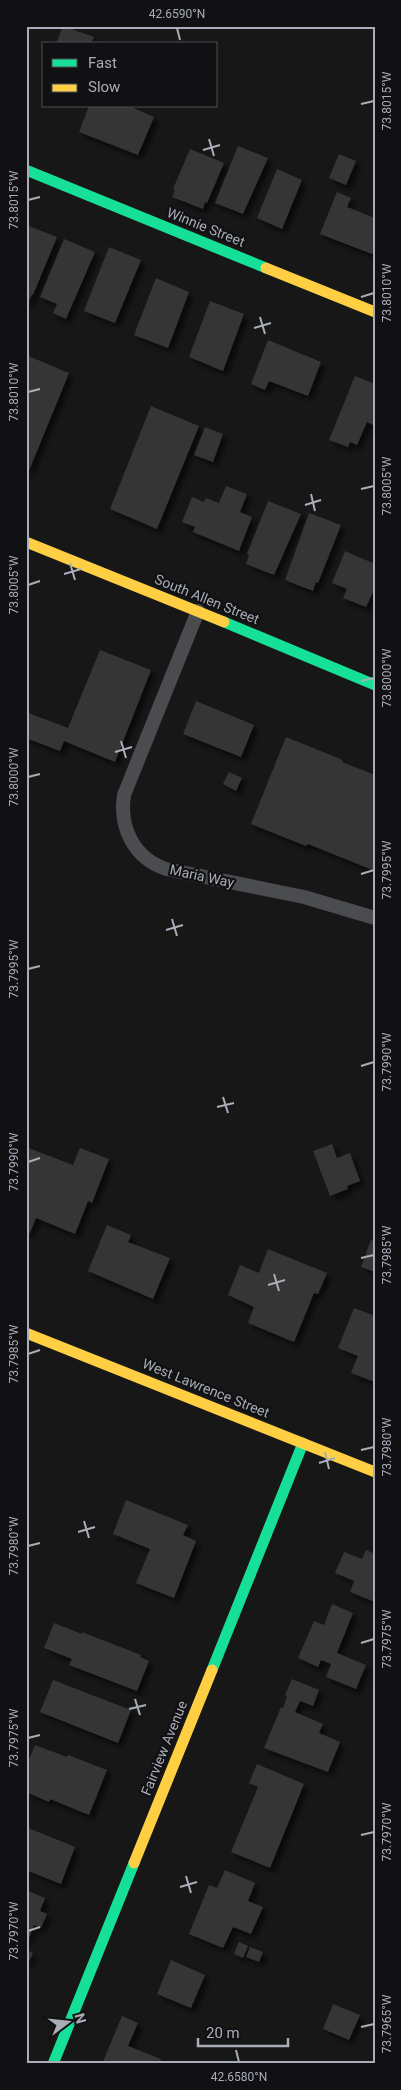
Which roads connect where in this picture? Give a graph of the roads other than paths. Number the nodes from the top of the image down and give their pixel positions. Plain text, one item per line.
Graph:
1 (26, 170) edge
2 (375, 312) edge
3 (26, 542) edge
4 (198, 611) junction
5 (375, 685) edge
6 (375, 918) edge
7 (26, 1333) edge
8 (303, 1443) junction
9 (375, 1472) edge
10 (53, 2064) edge

1 - 2 street, Winnie Street
3 - 4 street, South Allen Street
4 - 5 street, South Allen Street
4 - 6 lane, Maria Way
7 - 8 street, West Lawrence Street
8 - 9 street, West Lawrence Street
8 - 10 street, Fairview Avenue

